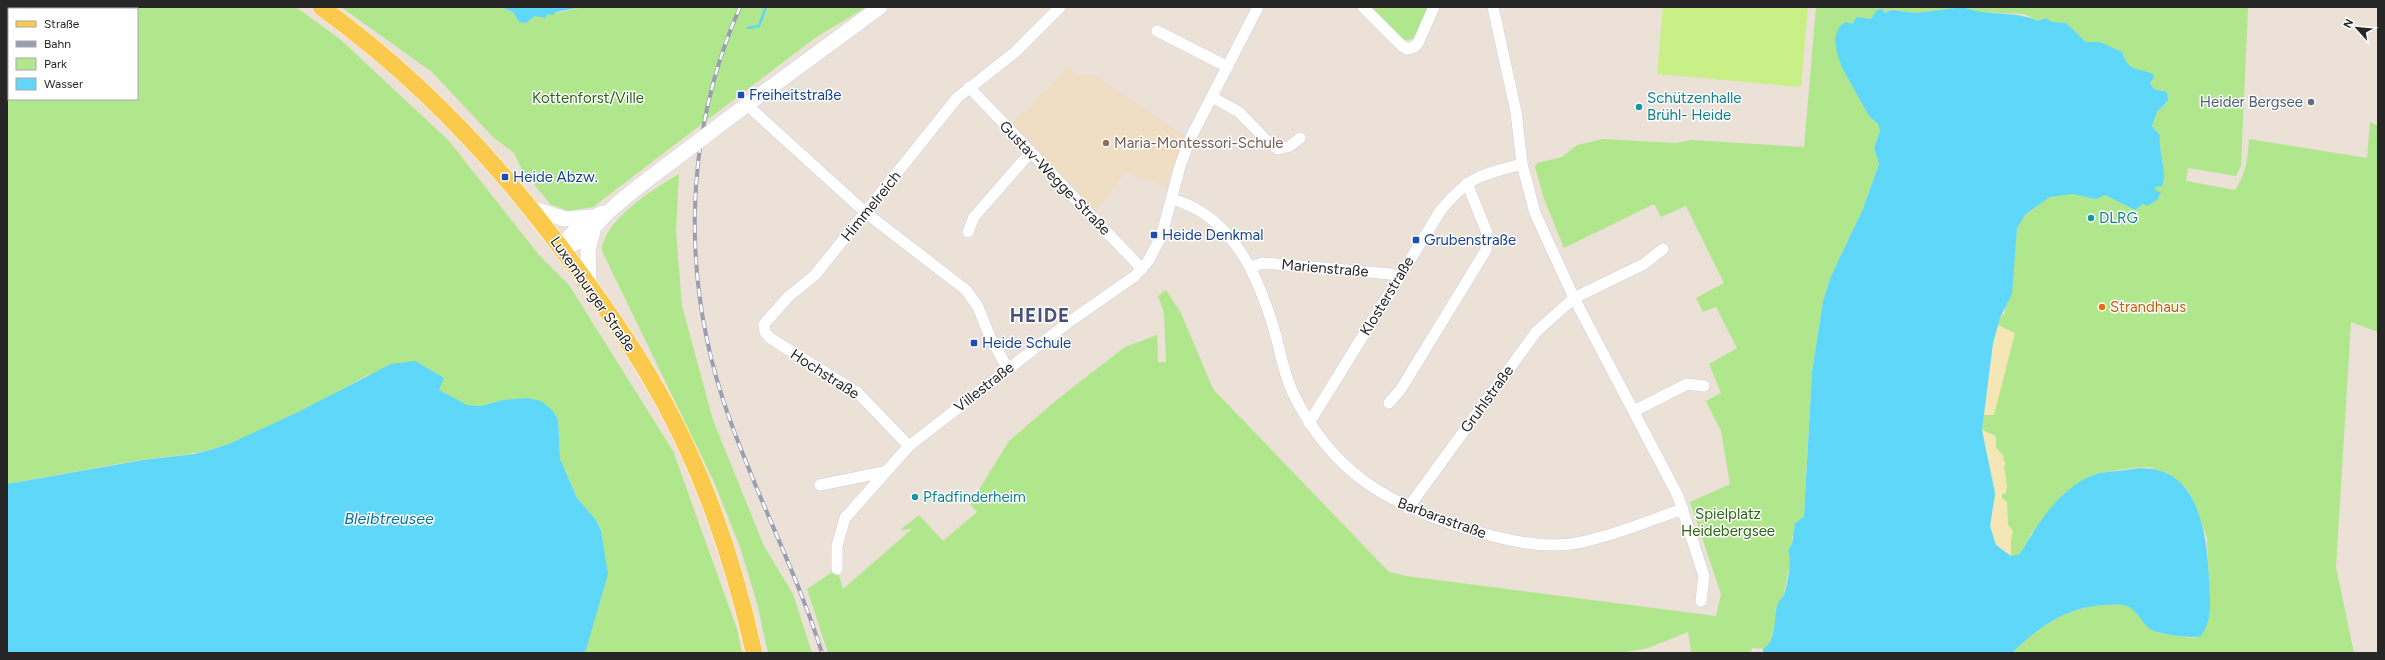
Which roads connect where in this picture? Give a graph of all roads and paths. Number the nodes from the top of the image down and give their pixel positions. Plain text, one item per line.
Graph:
1 (322, 7) edge
2 (880, 7) edge
3 (1060, 7) edge
4 (1258, 7) edge
5 (1362, 7) edge
6 (1434, 7) edge
7 (1493, 7) edge
8 (1157, 31) dead end
9 (1228, 67) junction
10 (969, 87) junction
11 (1212, 97) junction
12 (747, 105) junction
13 (1300, 138) dead end
14 (1030, 153) junction
15 (1522, 164) junction
16 (1467, 183) junction
17 (1172, 199) junction
18 (531, 208) junction
19 (866, 213) junction
20 (593, 224) junction
21 (968, 232) dead end
22 (562, 248) junction
23 (1663, 249) dead end
24 (1251, 267) junction
25 (1142, 269) junction
26 (1398, 277) junction
27 (589, 283) junction
28 (1574, 298) junction
29 (766, 319) joint
30 (1008, 369) junction
31 (1704, 386) dead end
32 (1388, 403) dead end
33 (1634, 412) junction
34 (1309, 423) junction
35 (909, 446) junction
36 (884, 472) junction
37 (820, 485) dead end
38 (1408, 508) junction
39 (1683, 509) junction
40 (837, 568) dead end
41 (1701, 601) dead end
42 (754, 653) edge

1 - 18 main road, Luxemburger Straße
2 - 12 main road
3 - 10 street, Himmelreich
4 - 9 street, Villestraße
5 - 6 street
7 - 15 street
8 - 9 street
9 - 11 street, Villestraße
10 - 14 street, Gustav-Wegge-Straße
10 - 19 street, Himmelreich
11 - 13 street
11 - 17 street, Villestraße
12 - 19 street
12 - 20 main road, bridge
14 - 21 street
14 - 25 street, Gustav-Wegge-Straße
15 - 16 street, Klosterstraße
15 - 28 street
16 - 26 street, Klosterstraße
16 - 32 street
17 - 24 street, Barbarastraße
17 - 25 street, Villestraße
18 - 20 main road
18 - 22 main road, Luxemburger Straße
19 - 29 street, Himmelreich
19 - 30 street
20 - 22 main road
20 - 27 main road
22 - 27 main road, Luxemburger Straße
23 - 28 street, Gruhlstraße
24 - 26 street, Marienstraße
24 - 34 street, Barbarastraße
25 - 30 street, Villestraße
26 - 34 street, Klosterstraße
27 - 42 main road, Luxemburger Straße
28 - 33 street
28 - 38 street, Gruhlstraße
29 - 35 street, Hochstraße
30 - 35 street, Villestraße
31 - 33 street
33 - 39 street
34 - 38 street, Barbarastraße
35 - 36 street, Villestraße
36 - 37 street
36 - 40 street, Villestraße
38 - 39 street, Barbarastraße
39 - 41 street

